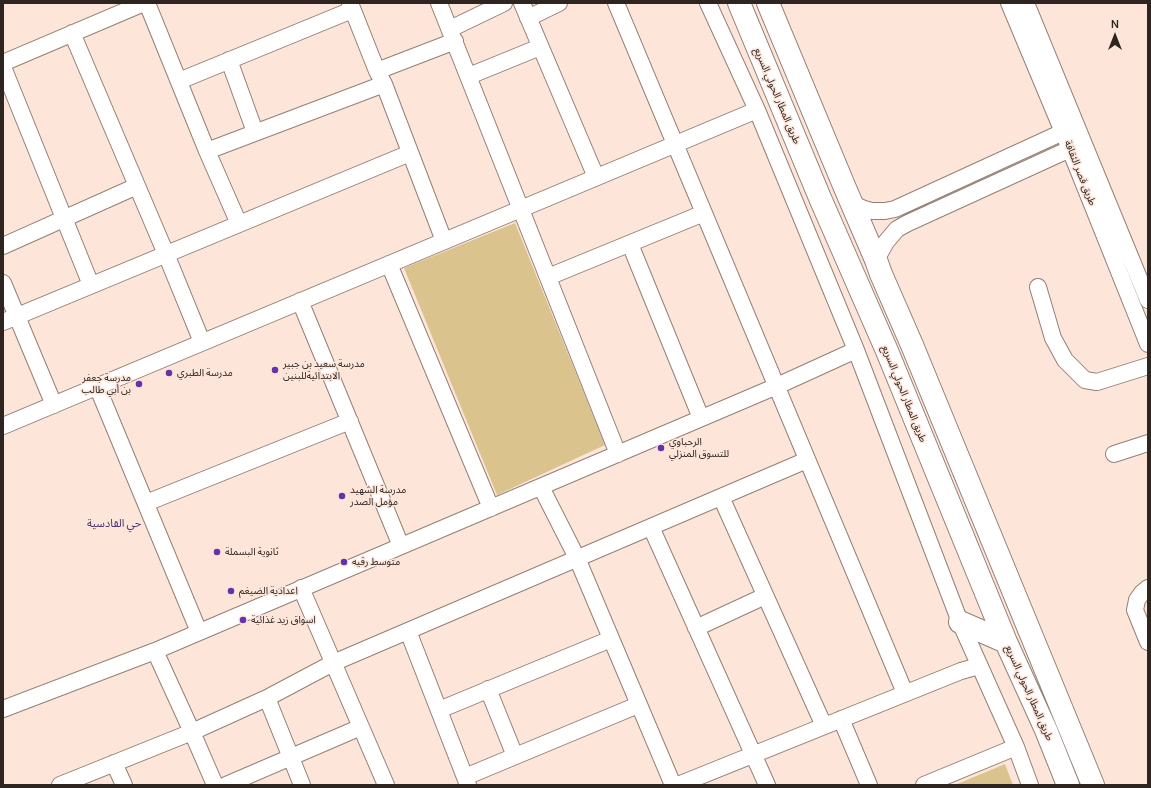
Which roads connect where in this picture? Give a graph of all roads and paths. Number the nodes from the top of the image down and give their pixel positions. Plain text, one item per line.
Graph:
1 (145, 3) edge
2 (439, 3) edge
3 (504, 3) edge
4 (559, 3) edge
5 (616, 3) edge
6 (708, 3) edge
7 (739, 3) edge
8 (768, 3) edge
9 (1009, 3) edge
10 (1026, 3) edge
11 (351, 6) edge
12 (525, 10) edge
13 (72, 34) junction
14 (452, 35) junction
15 (540, 47) junction
16 (229, 60) junction
17 (3, 63) edge
18 (3, 67) edge
19 (468, 76) junction
20 (380, 78) junction
21 (179, 81) junction
22 (757, 110) junction
23 (255, 132) junction
24 (1063, 132) junction
25 (824, 135) junction
26 (796, 141) junction
27 (675, 144) junction
28 (1070, 149) junction
29 (206, 151) junction
30 (410, 153) junction
31 (596, 177) junction
32 (137, 186) junction
33 (849, 196) junction
34 (820, 198) junction
35 (521, 208) junction
36 (886, 211) junction
37 (704, 213) junction
38 (64, 219) junction
39 (239, 224) junction
40 (897, 229) junction
41 (444, 241) junction
42 (630, 244) junction
43 (3, 246) edge
44 (166, 254) junction
45 (876, 260) junction
46 (389, 264) junction
47 (548, 277) junction
48 (3, 283) edge
49 (91, 285) junction
50 (1038, 287) dead end
51 (1148, 300) edge
52 (300, 301) junction
53 (10, 319) edge
54 (202, 342) junction
55 (1148, 344) edge
56 (856, 350) junction
57 (1148, 366) edge
58 (97, 386) junction
59 (776, 386) junction
60 (54, 405) junction
61 (701, 418) junction
62 (350, 421) junction
63 (3, 426) edge
64 (1148, 443) edge
65 (618, 454) junction
66 (1114, 454) dead end
67 (807, 460) junction
68 (541, 487) junction
69 (721, 497) junction
70 (146, 503) junction
71 (491, 508) junction
72 (651, 527) junction
73 (401, 546) junction
74 (577, 558) junction
75 (301, 588) junction
76 (1148, 588) edge
77 (765, 596) junction
78 (960, 622) junction
79 (696, 628) junction
80 (408, 631) junction
81 (199, 632) junction
82 (611, 639) junction
83 (1006, 642) junction
84 (1148, 642) edge
85 (155, 651) junction
86 (333, 663) junction
87 (980, 666) junction
88 (488, 689) junction
89 (905, 693) junction
90 (267, 698) junction
91 (638, 705) junction
92 (3, 709) edge
93 (439, 710) junction
94 (841, 719) junction
95 (824, 726) junction
96 (361, 727) junction
97 (1046, 730) junction
98 (192, 732) junction
99 (1016, 747) junction
100 (754, 755) junction
101 (515, 756) junction
102 (291, 757) junction
103 (114, 763) junction
104 (467, 781) edge
105 (60, 785) edge
106 (124, 785) edge
107 (215, 785) edge
108 (226, 785) edge
109 (302, 785) edge
110 (386, 785) edge
111 (672, 785) edge
112 (678, 785) edge
113 (767, 785) edge
114 (869, 785) edge
115 (924, 785) edge
116 (1030, 785) edge
117 (1058, 785) edge
118 (1068, 785) edge
119 (1093, 785) edge

1 - 13 street
1 - 21 street
2 - 14 street
3 - 14 street
4 - 12 street
5 - 27 street
6 - 22 street
7 - 26 highway, طريق المطار الحولي السريع
8 - 25 highway
9 - 24 street, طريق قصر الثقافة
10 - 51 street, طريق قصر الثقافة
11 - 16 street
11 - 20 street
12 - 15 street
13 - 17 street
13 - 32 street
14 - 19 street
14 - 20 street
15 - 19 street
15 - 31 street
16 - 21 street
16 - 23 street
18 - 38 street
19 - 35 street
20 - 23 street
20 - 30 street
21 - 29 street
22 - 27 street
22 - 56 street
23 - 29 street
24 - 28 street, طريق قصر الثقافة
24 - 36 street
25 - 26 highway
25 - 33 highway
26 - 34 highway, طريق المطار الحولي السريع
27 - 31 street
27 - 37 street
28 - 40 street
28 - 55 street, طريق قصر الثقافة
29 - 39 street
30 - 39 street
30 - 41 street
31 - 35 street
32 - 38 street
32 - 44 street
33 - 34 highway
33 - 36 street
33 - 45 highway
34 - 83 highway, طريق المطار الحولي السريع
35 - 41 street
35 - 47 street
36 - 40 street
37 - 42 street
37 - 59 street
38 - 43 street
38 - 49 street
39 - 44 street
40 - 45 street
41 - 46 street
42 - 47 street
42 - 61 street
44 - 49 street
44 - 54 street
45 - 119 highway
46 - 52 street
46 - 71 street
47 - 65 street
48 - 53 street
49 - 53 street
50 - 57 street
52 - 54 street
52 - 62 street
53 - 60 street
54 - 58 street
56 - 59 street
56 - 78 street
58 - 60 street
58 - 70 street
59 - 61 street
59 - 67 street
60 - 63 street
61 - 65 street
62 - 70 street
62 - 73 street
64 - 66 street
65 - 68 street
67 - 69 street
67 - 89 street
68 - 71 street
68 - 74 street
69 - 72 street
69 - 77 street
70 - 81 street
71 - 73 street
72 - 74 street
72 - 79 street
73 - 75 street
74 - 80 street
74 - 82 street
75 - 81 street
75 - 86 street
76 - 84 street
77 - 79 street
77 - 95 street
78 - 83 highway
78 - 87 street
79 - 100 street
80 - 86 street
80 - 93 street
81 - 85 street
82 - 88 street
82 - 91 street
83 - 97 highway, طريق المطار الحولي السريع
85 - 92 street
85 - 98 street
86 - 90 street
86 - 96 street
87 - 89 street
87 - 99 street
88 - 93 street
88 - 101 street
89 - 94 street
90 - 98 street
90 - 102 street
91 - 101 street
91 - 111 street
93 - 104 street
94 - 95 street
94 - 114 street
95 - 100 street
96 - 102 street
96 - 110 street
97 - 117 highway
97 - 118 highway, طريق المطار الحولي السريع
98 - 103 street
98 - 107 street
99 - 115 street
99 - 116 street
100 - 112 street
100 - 113 street
101 - 104 street
102 - 108 street
102 - 109 street
103 - 105 street
103 - 106 street

